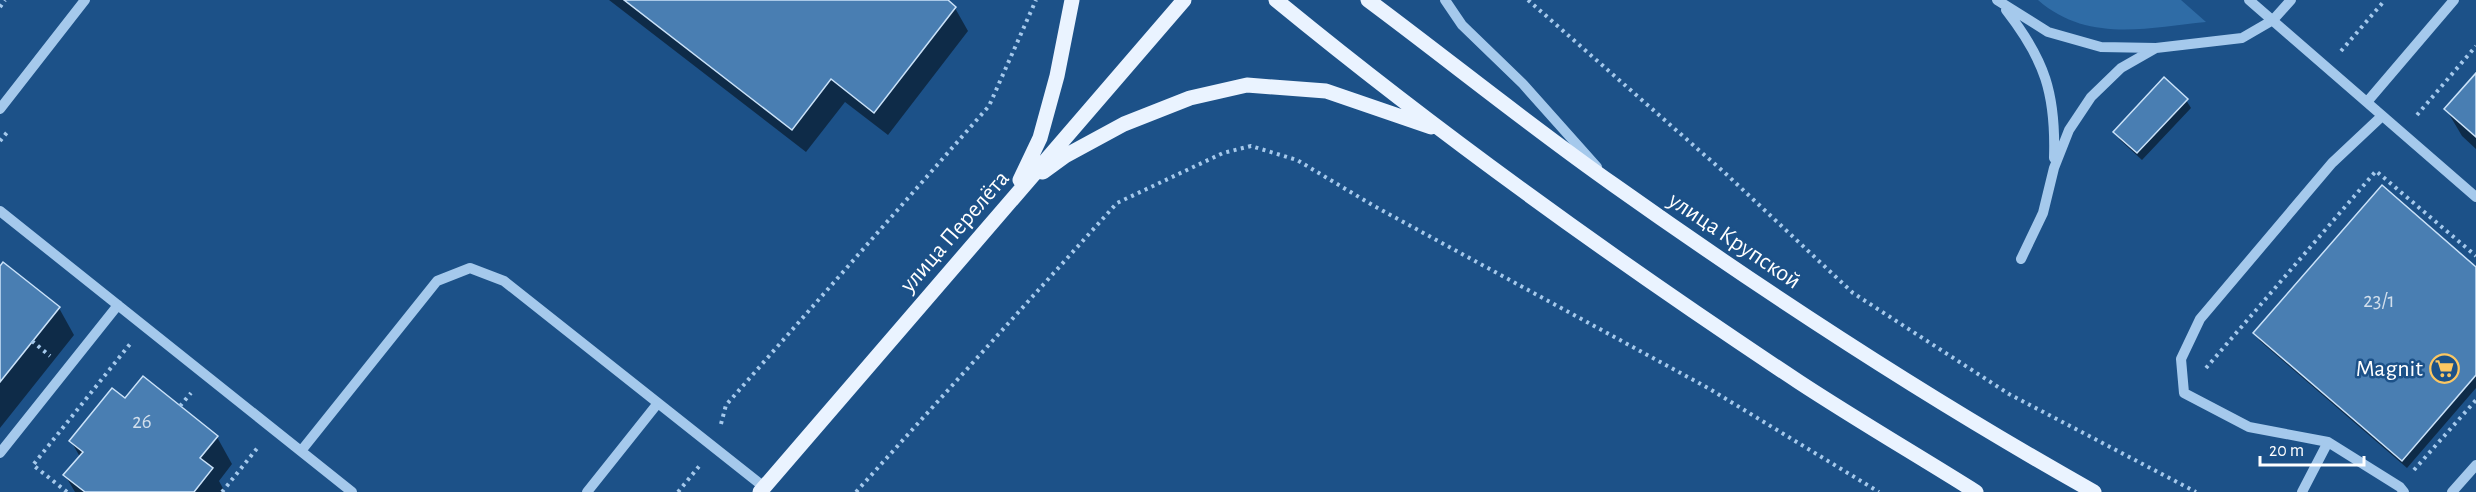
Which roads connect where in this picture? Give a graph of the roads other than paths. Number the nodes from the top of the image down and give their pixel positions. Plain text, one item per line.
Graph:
1 (85, 0) edge
2 (1072, 0) edge
3 (1184, 0) edge
4 (1276, 0) edge
5 (1368, 0) edge
6 (1445, 0) edge
7 (2249, 0) edge
8 (2291, 0) edge
9 (2454, 0) edge
10 (1999, 2) edge
11 (2273, 20) junction
12 (2156, 48) junction
13 (2367, 102) junction
14 (0, 109) edge
15 (2382, 116) junction
16 (1443, 131) junction
17 (2054, 168) junction
18 (1612, 183) junction
19 (1013, 196) junction
20 (2476, 197) edge
21 (0, 212) edge
22 (2021, 260) dead end
23 (118, 305) junction
24 (658, 403) junction
25 (2328, 442) junction
26 (301, 451) junction
27 (0, 453) edge
28 (2476, 465) edge
29 (2402, 489) edge
30 (762, 490) edge
31 (352, 492) edge
32 (587, 492) edge
33 (1976, 492) edge
34 (2094, 492) edge
35 (2302, 492) edge
36 (2452, 492) edge

1 - 14 street
2 - 19 main road
3 - 19 main road, улица Перелёта
4 - 16 main road
5 - 18 main road, улица Крупской
6 - 18 street
7 - 11 street
8 - 11 street
9 - 13 street
10 - 12 street
10 - 17 street
11 - 12 street
11 - 13 street
12 - 17 street
13 - 15 street
15 - 20 street
15 - 25 street
16 - 19 main road
16 - 33 main road
17 - 22 street
18 - 34 main road, улица Крупской
19 - 30 main road, улица Перелёта
21 - 23 street
23 - 26 street
23 - 27 street
24 - 26 street
24 - 30 street
24 - 32 street
25 - 29 street
25 - 35 street
26 - 31 street
28 - 36 street

